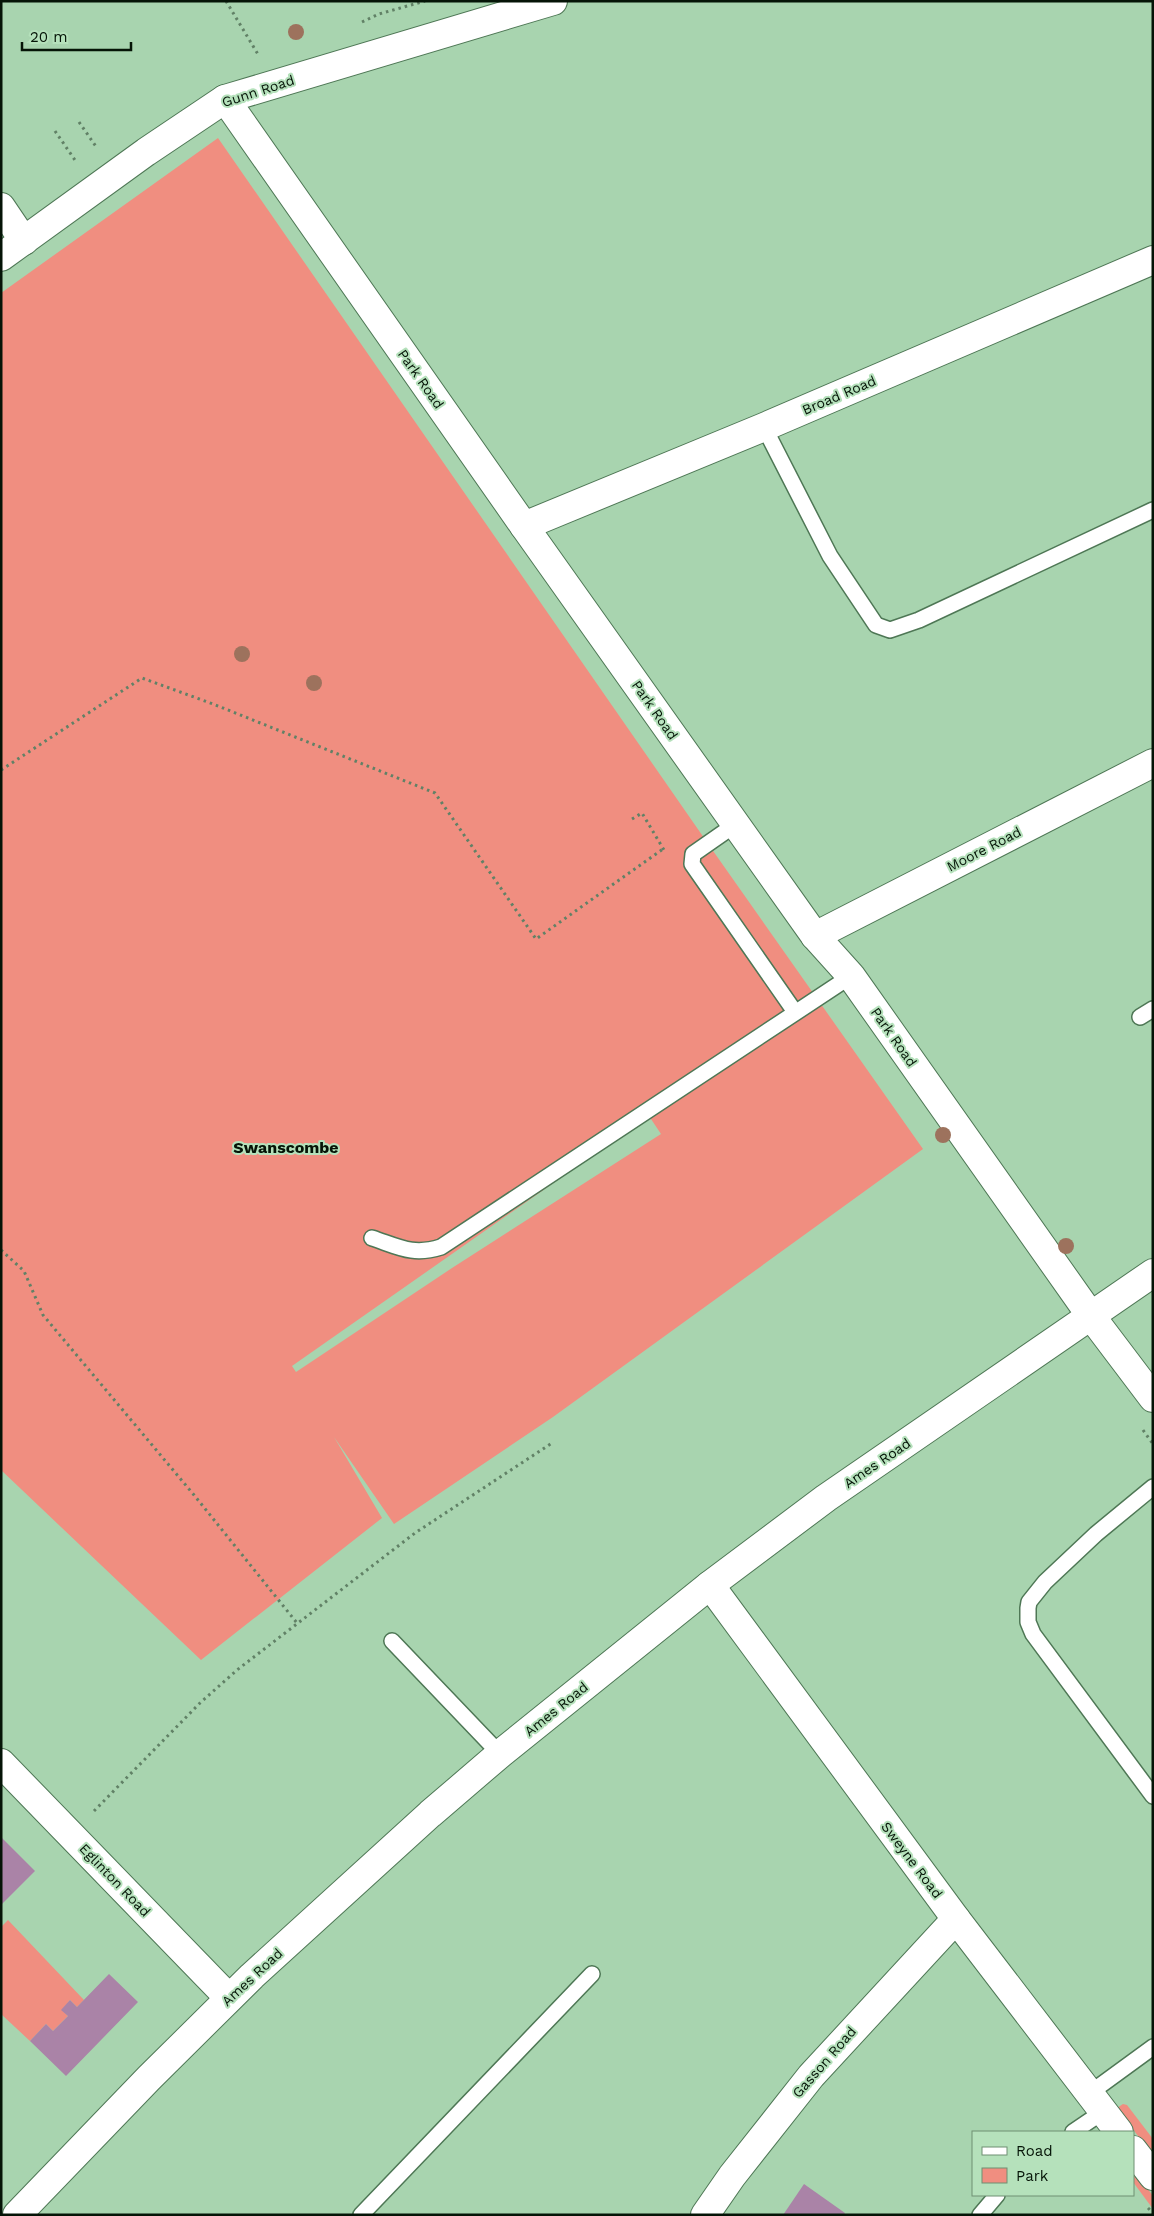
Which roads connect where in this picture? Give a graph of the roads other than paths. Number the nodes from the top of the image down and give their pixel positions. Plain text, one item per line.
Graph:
1 (553, 1) edge
2 (225, 99) junction
3 (1, 207) edge
4 (24, 241) junction
5 (1, 257) edge
6 (1153, 260) edge
7 (764, 427) junction
8 (1153, 510) edge
9 (524, 526) junction
10 (1153, 763) edge
11 (736, 824) junction
12 (815, 936) junction
13 (851, 976) junction
14 (795, 1012) junction
15 (372, 1238) dead end
16 (1153, 1273) edge
17 (1091, 1316) junction
18 (1153, 1398) edge
19 (1153, 1487) edge
20 (710, 1585) junction
21 (392, 1641) dead end
22 (500, 1754) junction
23 (1, 1763) edge
24 (1153, 1796) edge
25 (956, 1919) junction
26 (592, 1974) dead end
27 (229, 1998) junction
28 (1153, 2047) edge
29 (1104, 2112) edge
30 (1075, 2131) edge
31 (1134, 2151) edge
32 (1153, 2176) edge
33 (996, 2196) edge
34 (17, 2215) edge
35 (362, 2215) edge
36 (704, 2215) edge
37 (980, 2215) edge

1 - 2 street, Gunn Road
2 - 4 street, Gunn Road
2 - 9 street, Park Road
3 - 4 street
4 - 5 street, Gunn Road
6 - 7 street, Broad Road
7 - 8 lane
7 - 9 street, Broad Road
9 - 11 street, Park Road
10 - 12 street, Moore Road
11 - 12 street, Park Road
11 - 14 lane
12 - 13 street, Park Road
13 - 14 lane
13 - 17 street, Park Road
14 - 15 lane
16 - 17 street, Ames Road
17 - 18 street, Park Road
17 - 20 street, Ames Road
19 - 24 lane
20 - 22 street, Ames Road
20 - 25 street, Sweyne Road
21 - 22 lane
22 - 27 street, Ames Road
23 - 27 street, Eglinton Road
25 - 29 street, Sweyne Road
25 - 36 street, Gasson Road
26 - 35 lane
27 - 34 street, Ames Road
28 - 29 lane
29 - 30 lane
31 - 32 street
33 - 37 lane

